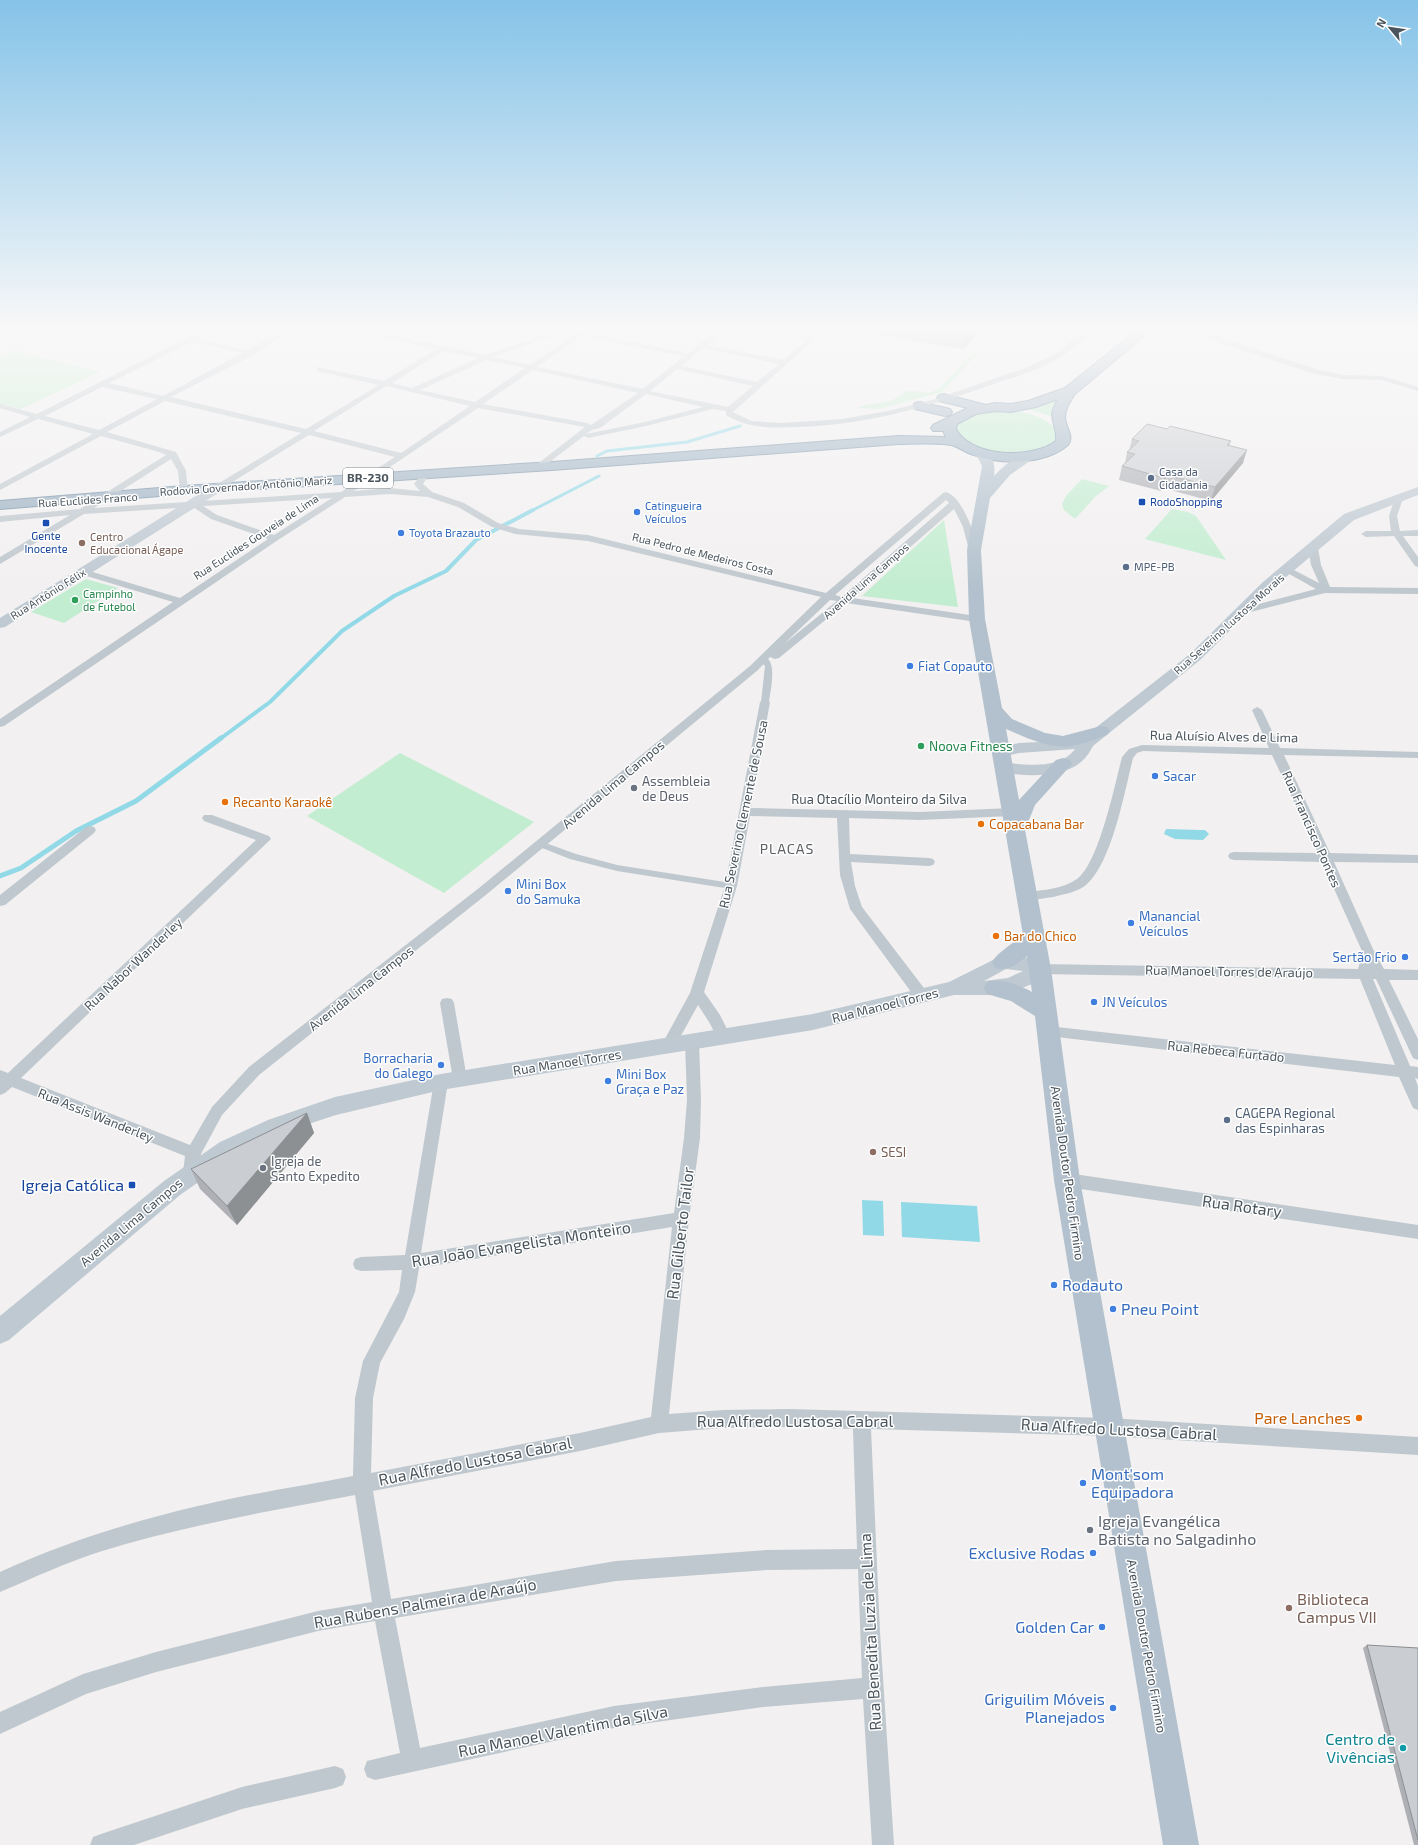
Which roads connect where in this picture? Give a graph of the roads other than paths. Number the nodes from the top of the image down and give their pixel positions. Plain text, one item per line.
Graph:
1 (38, 416) joint
2 (133, 416) edge
3 (244, 416) edge
4 (336, 416) edge
5 (461, 416) edge
6 (536, 416) edge
7 (601, 416) edge
8 (611, 416) edge
9 (675, 416) edge
10 (734, 416) edge
11 (881, 416) edge
12 (946, 416) edge
13 (949, 416) edge
14 (957, 416) edge
15 (1043, 416) edge
16 (1058, 416) edge
17 (951, 418) junction
18 (1058, 425) junction
19 (588, 426) junction
20 (102, 433) junction
21 (309, 433) junction
22 (0, 435) edge
23 (576, 439) junction
24 (899, 440) junction
25 (958, 442) junction
26 (977, 451) junction
27 (173, 454) junction
28 (402, 456) junction
29 (1030, 456) junction
30 (539, 467) junction
31 (426, 474) junction
32 (369, 478) junction
33 (0, 488) edge
34 (219, 488) junction
35 (184, 490) junction
36 (1418, 491) edge
37 (345, 494) junction
38 (429, 494) junction
39 (109, 496) junction
40 (1398, 498) junction
41 (984, 499) junction
42 (955, 503) junction
43 (194, 504) junction
44 (0, 505) edge
45 (81, 513) junction
46 (0, 519) edge
47 (1396, 533) junction
48 (1418, 533) edge
49 (1366, 534) dead end
50 (275, 538) junction
51 (892, 542) junction
52 (906, 546) junction
53 (1313, 548) junction
54 (974, 550) junction
55 (0, 561) edge
56 (1418, 564) edge
57 (1287, 570) junction
58 (82, 572) junction
59 (853, 575) junction
60 (868, 580) junction
61 (1326, 590) junction
62 (1418, 591) edge
63 (827, 597) junction
64 (844, 600) junction
65 (179, 601) junction
66 (1243, 611) junction
67 (977, 619) junction
68 (0, 624) edge
69 (761, 663) junction
70 (765, 702) joint
71 (994, 710) junction
72 (1257, 710) dead end
73 (0, 724) edge
74 (1101, 731) junction
75 (1086, 743) junction
76 (1276, 750) junction
77 (1418, 756) edge
78 (1002, 759) junction
79 (1063, 764) junction
80 (746, 812) junction
81 (843, 815) junction
82 (208, 818) dead end
83 (1013, 821) junction
84 (90, 830) dead end
85 (540, 844) junction
86 (1234, 856) dead end
87 (1326, 857) junction
88 (844, 858) junction
89 (1418, 859) edge
90 (929, 862) dead end
91 (731, 886) junction
92 (1027, 896) junction
93 (0, 902) edge
94 (1034, 937) junction
95 (1366, 950) junction
96 (1003, 962) junction
97 (1040, 969) junction
98 (1364, 973) junction
99 (1380, 974) junction
100 (1418, 975) edge
101 (954, 988) junction
102 (995, 988) junction
103 (697, 993) junction
104 (922, 996) junction
105 (447, 1003) dead end
106 (1047, 1021) junction
107 (724, 1037) junction
108 (692, 1042) junction
109 (668, 1046) junction
110 (1418, 1054) edge
111 (1411, 1072) edge
112 (451, 1080) junction
113 (3, 1082) edge
114 (1418, 1104) edge
115 (192, 1163) junction
116 (1067, 1180) junction
117 (681, 1219) junction
118 (1418, 1232) edge
119 (412, 1262) junction
120 (361, 1264) dead end
121 (3, 1324) edge
122 (862, 1420) junction
123 (659, 1424) junction
124 (1109, 1427) junction
125 (1418, 1446) edge
126 (362, 1483) junction
127 (865, 1559) junction
128 (0, 1582) edge
129 (383, 1610) junction
130 (872, 1688) junction
131 (0, 1723) edge
132 (412, 1761) junction
133 (375, 1769) dead end
134 (335, 1777) dead end
135 (101, 1845) edge
136 (883, 1845) edge
137 (1181, 1845) edge

1 - 20 street
1 - 22 street
2 - 20 street
3 - 21 street
4 - 21 street, Rua Antônio Félix
5 - 28 street, Rua Euclides Gouveia de Lima
6 - 19 street
7 - 19 street
8 - 19 street
9 - 23 street
10 - 11 street
12 - 17 highway
13 - 17 highway
14 - 17 highway, Rodovia Governador Antônio Mariz / BR-230
15 - 18 highway, BR-230
16 - 18 highway, Rodovia Governador Antônio Mariz / BR-230
17 - 24 highway, Rodovia Governador Antônio Mariz / BR-230
17 - 25 highway
18 - 29 highway, Rodovia Governador Antônio Mariz / BR-230
19 - 23 street
20 - 27 street
20 - 33 street
21 - 28 street
21 - 34 street, Rua Antônio Félix
23 - 30 street
24 - 25 highway, Rodovia Governador Antônio Mariz / BR-230
24 - 30 highway, Rodovia Governador Antônio Mariz / BR-230
25 - 26 highway, BR-230
26 - 29 highway, Rodovia Governador Antônio Mariz / BR-230
26 - 41 main road, Avenida Doutor Pedro Firmino
27 - 35 street
27 - 39 street
28 - 32 street, Rua Euclides Gouveia de Lima
29 - 41 main road, Avenida Doutor Pedro Firmino
30 - 31 highway, Rodovia Governador Antônio Mariz / BR-230
31 - 32 highway, Rodovia Governador Antônio Mariz / BR-230
31 - 38 street
32 - 34 highway, Rodovia Governador Antônio Mariz / BR-230
32 - 37 street, Rua Euclides Gouveia de Lima
34 - 35 highway, Rodovia Governador Antônio Mariz / BR-230
34 - 43 main road, Rua Antônio Félix
35 - 39 highway, Rodovia Governador Antônio Mariz / BR-230
36 - 40 main road, Rua Severino Lustosa Morais
37 - 38 street, Rua Pedro de Medeiros Costa
37 - 43 street, Rua Euclides Franco
37 - 50 street, Rua Euclides Gouveia de Lima
38 - 63 street, Rua Pedro de Medeiros Costa
39 - 44 highway, Rodovia Governador Antônio Mariz / BR-230
39 - 45 street
40 - 47 street
40 - 53 main road, Rua Severino Lustosa Morais
41 - 54 main road, Avenida Doutor Pedro Firmino
42 - 51 street, Avenida Lima Campos
42 - 52 street, Avenida Lima Campos
42 - 54 street
43 - 45 street, Rua Euclides Franco
43 - 50 street
43 - 58 main road, Rua Antônio Félix
45 - 46 street, Rua Euclides Franco
45 - 55 street
47 - 48 street
47 - 49 street
47 - 56 street
50 - 65 street, Rua Euclides Gouveia de Lima
51 - 52 street
51 - 59 street, Avenida Lima Campos
52 - 60 street, Avenida Lima Campos
53 - 57 main road, Rua Severino Lustosa Morais
53 - 61 street
54 - 67 main road, Avenida Doutor Pedro Firmino
57 - 61 street
57 - 66 main road, Rua Severino Lustosa Morais
58 - 65 street
58 - 68 main road, Rua Antônio Félix
59 - 60 street
59 - 63 street, Avenida Lima Campos
60 - 64 street, Avenida Lima Campos
61 - 62 street
61 - 66 street
63 - 64 street, Rua Pedro de Medeiros Costa
63 - 69 street, Avenida Lima Campos
64 - 67 street, Rua Pedro de Medeiros Costa
64 - 69 street, Avenida Lima Campos
65 - 73 street, Rua Euclides Gouveia de Lima
66 - 74 main road, Rua Severino Lustosa Morais
67 - 71 main road, Avenida Doutor Pedro Firmino
69 - 70 street, Rua Severino Clemente de Sousa
69 - 85 street, Avenida Lima Campos
70 - 80 street, Rua Severino Clemente de Sousa
71 - 74 main road
71 - 78 main road, Avenida Doutor Pedro Firmino
72 - 76 street, Rua Francisco Pontes
74 - 75 main road, Rua Severino Lustosa Morais
75 - 78 main road
75 - 79 main road, Rua Severino Lustosa Morais
76 - 77 street, Rua Aluísio Alves de Lima
76 - 87 street, Rua Francisco Pontes
76 - 92 street, Rua Aluísio Alves de Lima
78 - 79 main road, Rua Severino Lustosa Morais
78 - 83 main road, Avenida Doutor Pedro Firmino
79 - 83 main road
80 - 81 street, Rua Otacílio Monteiro da Silva
80 - 91 street, Rua Severino Clemente de Sousa
81 - 83 street, Rua Otacílio Monteiro da Silva
81 - 88 street
82 - 113 street, Rua Nabor Wanderley
83 - 92 main road, Avenida Doutor Pedro Firmino
84 - 93 street
85 - 91 street
85 - 115 street, Avenida Lima Campos
86 - 87 street
87 - 89 street
87 - 95 street, Rua Francisco Pontes
88 - 90 street
88 - 104 street
91 - 103 street, Rua Severino Clemente de Sousa
92 - 94 main road, Avenida Doutor Pedro Firmino
94 - 96 main road
94 - 97 main road, Avenida Doutor Pedro Firmino
95 - 98 street, Rua Francisco Pontes
95 - 99 street, Rua Francisco Pontes
96 - 97 main road
96 - 101 main road, Rua Manoel Torres
97 - 98 street, Rua Manoel Torres de Araújo
97 - 102 main road, Rua Manoel Torres
97 - 106 main road, Avenida Doutor Pedro Firmino
98 - 99 street, Rua Manoel Torres de Araújo
98 - 111 street, Rua Francisco Pontes
99 - 100 street, Rua Manoel Torres de Araújo
99 - 110 street, Rua Francisco Pontes
101 - 102 main road, Rua Manoel Torres
101 - 104 main road, Rua Manoel Torres
102 - 106 main road
103 - 107 street
103 - 109 street, Rua Severino Clemente de Sousa
104 - 107 main road, Rua Manoel Torres
105 - 112 street
106 - 111 street, Rua Rebeca Furtado
106 - 116 main road, Avenida Doutor Pedro Firmino
107 - 108 main road, Rua Manoel Torres
108 - 109 main road, Rua Manoel Torres
108 - 117 street, Rua Gilberto Tailor
109 - 112 main road, Rua Manoel Torres
111 - 114 street, Rua Francisco Pontes
112 - 115 main road, Rua Manoel Torres
112 - 119 street
113 - 115 street, Rua Assis Wanderley
115 - 121 main road, Avenida Lima Campos
116 - 118 street, Rua Rotary
116 - 124 main road, Avenida Doutor Pedro Firmino
117 - 119 street, Rua João Evangelista Monteiro
117 - 123 street, Rua Gilberto Tailor
119 - 120 street, Rua João Evangelista Monteiro
119 - 126 street
122 - 123 street, Rua Alfredo Lustosa Cabral
122 - 124 street, Rua Alfredo Lustosa Cabral
122 - 127 street, Rua Benedita Luzia de Lima
123 - 126 street, Rua Alfredo Lustosa Cabral
124 - 125 street, Rua Alfredo Lustosa Cabral
124 - 137 main road, Avenida Doutor Pedro Firmino
126 - 128 street, Rua Alfredo Lustosa Cabral
126 - 129 street
127 - 129 street, Rua Rubens Palmeira de Araújo
127 - 130 street, Rua Benedita Luzia de Lima
129 - 131 street, Rua Rubens Palmeira de Araújo
129 - 132 street
130 - 132 street, Rua Manoel Valentim da Silva
130 - 136 street, Rua Benedita Luzia de Lima
132 - 133 street, Rua Manoel Valentim da Silva
134 - 135 street

